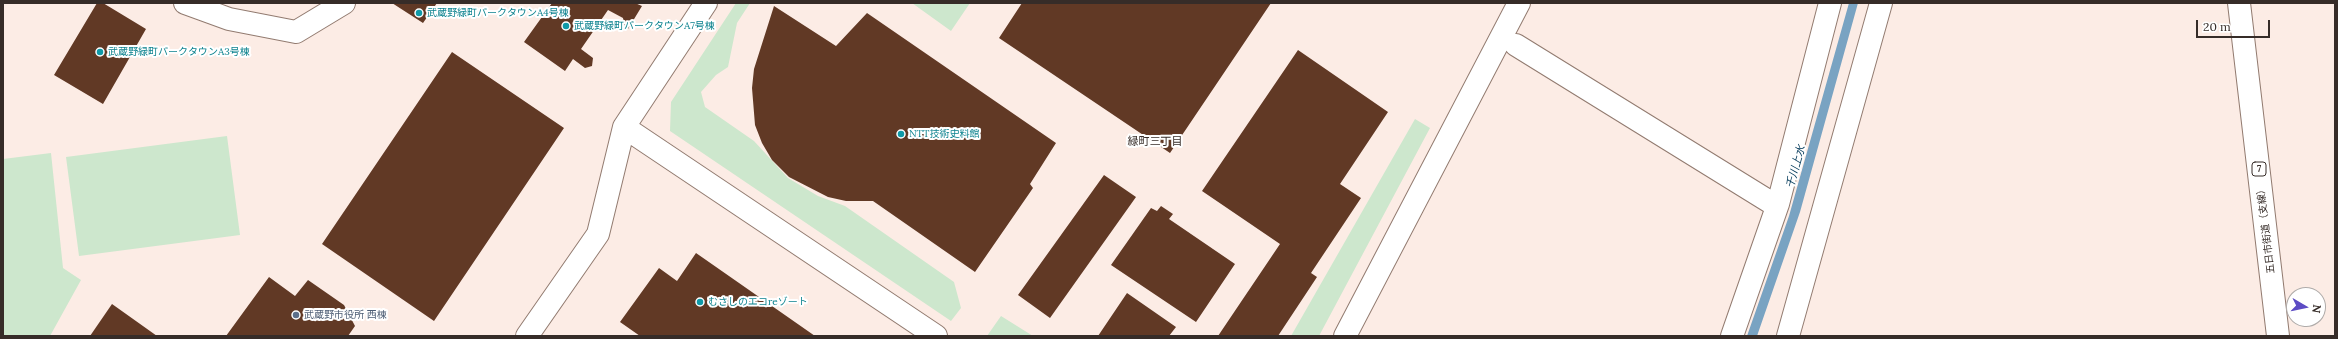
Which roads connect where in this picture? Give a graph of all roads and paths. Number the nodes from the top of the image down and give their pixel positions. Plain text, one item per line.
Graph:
1 (185, 3) edge
2 (344, 3) edge
3 (706, 3) edge
4 (1518, 3) edge
5 (1830, 3) edge
6 (1881, 3) edge
7 (2239, 3) edge
8 (1516, 45) dead end
9 (624, 128) junction
10 (1778, 204) junction
11 (527, 336) edge
12 (936, 336) edge
13 (1345, 336) edge
14 (1732, 336) edge
15 (1788, 336) edge
16 (2278, 336) edge

1 - 2 street
3 - 9 street
4 - 13 street
5 - 10 street
6 - 15 street
7 - 16 street, 五日市街道（支線） / 7
8 - 10 street
9 - 11 street
9 - 12 street
10 - 14 street

